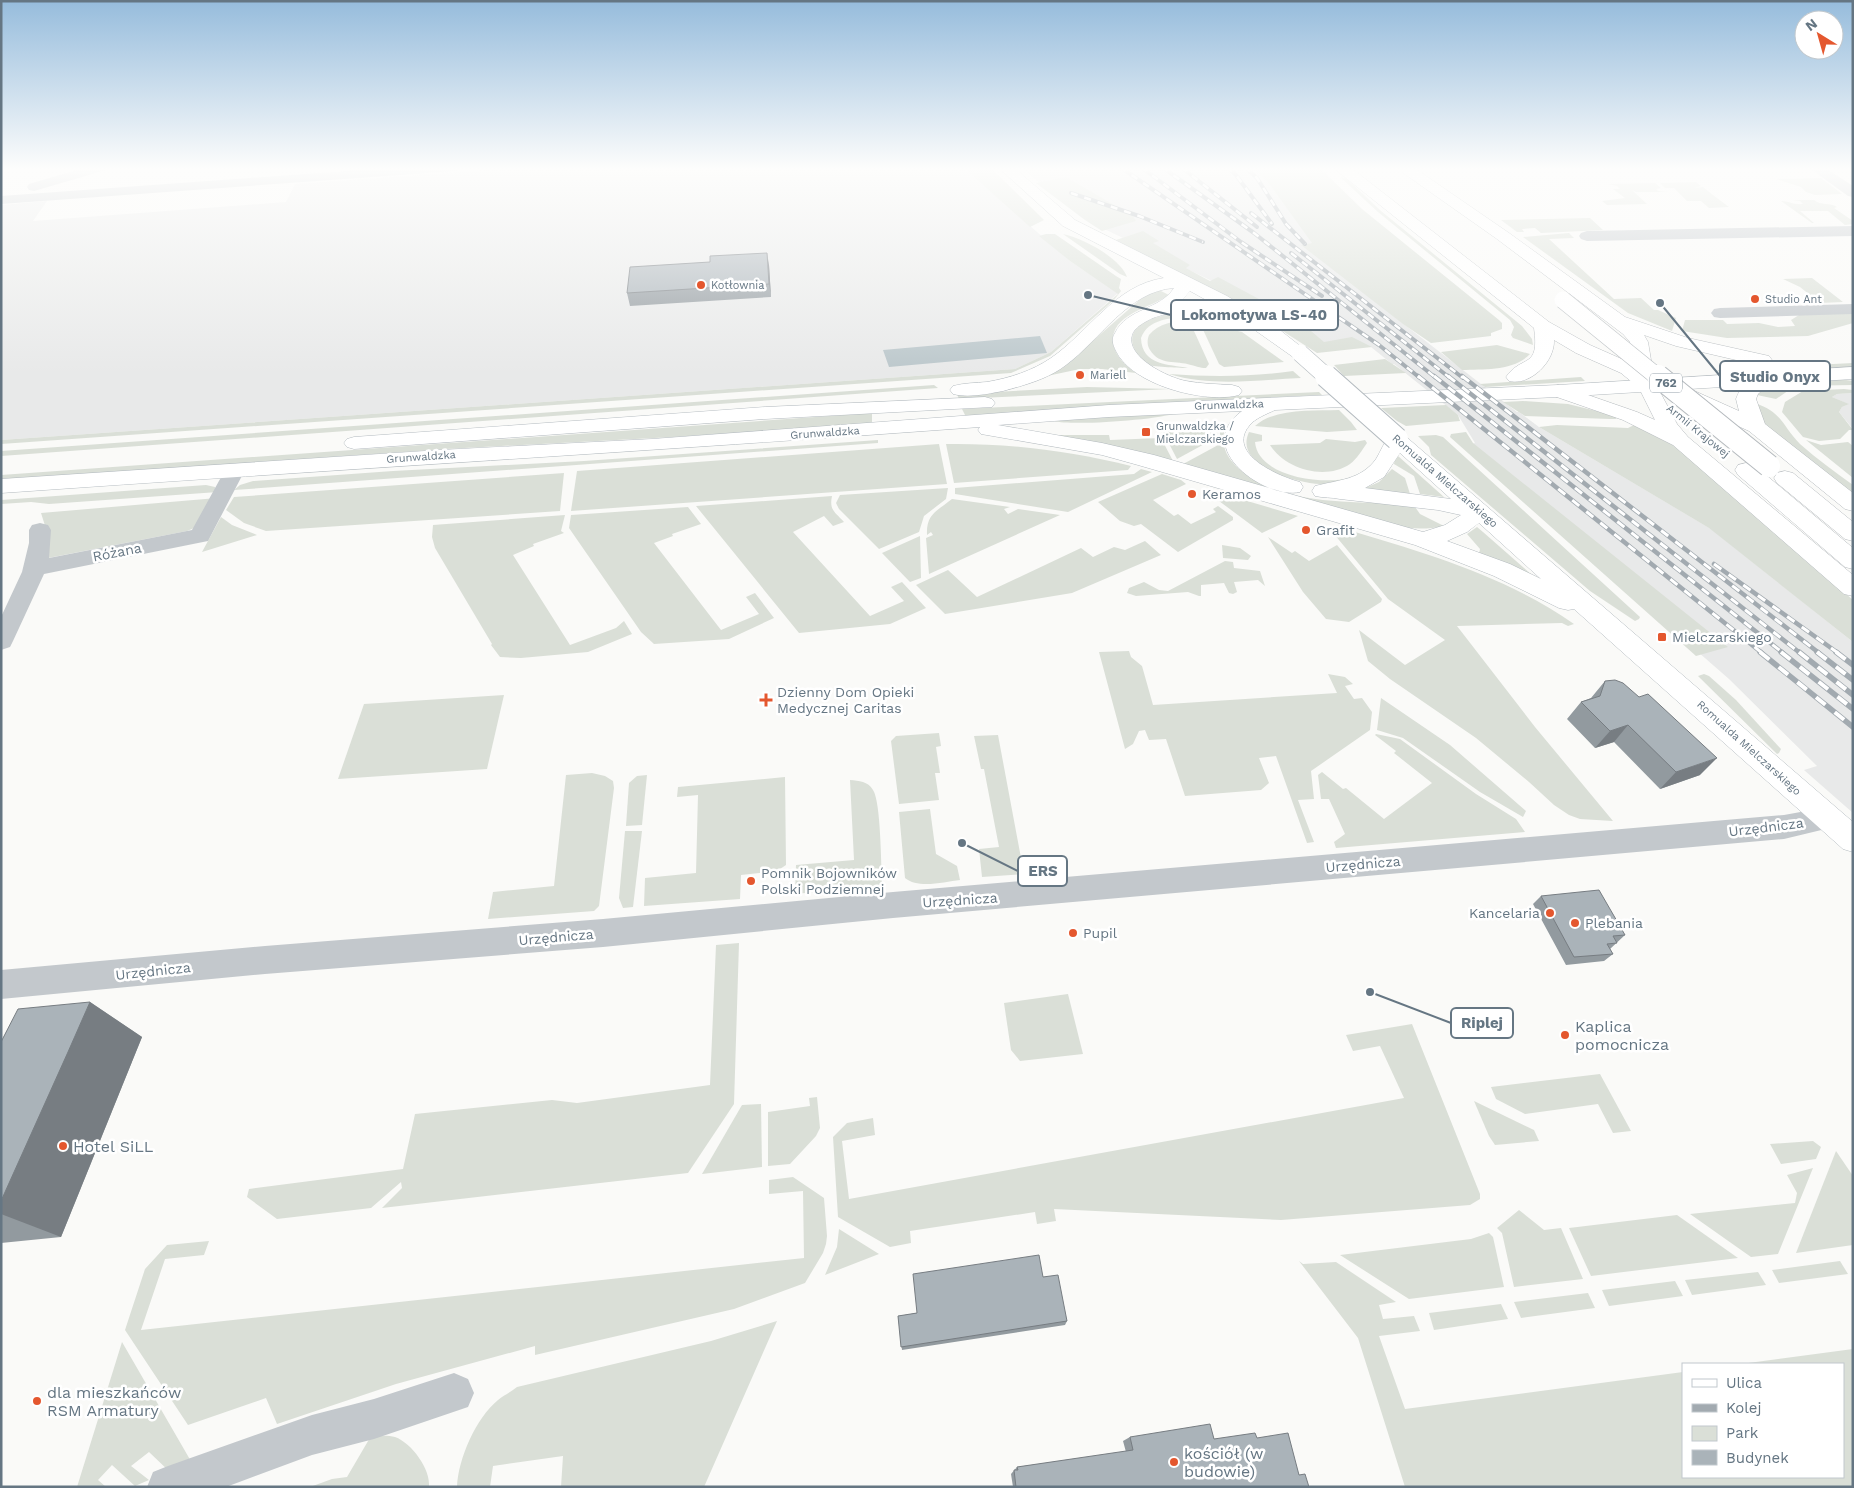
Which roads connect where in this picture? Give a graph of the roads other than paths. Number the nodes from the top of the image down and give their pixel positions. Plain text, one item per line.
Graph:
1 (1093, 236) edge
2 (1429, 236) edge
3 (1452, 236) edge
4 (1482, 236) edge
5 (1504, 236) edge
6 (1122, 252) junction
7 (1509, 279) dead end
8 (1185, 281) junction
9 (1133, 282) junction
10 (1541, 303) dead end
11 (1160, 309) junction
12 (1853, 309) edge
13 (1720, 313) dead end
14 (1619, 322) junction
15 (1543, 326) junction
16 (1265, 327) junction
17 (1700, 364) dead end
18 (1769, 365) junction
19 (1671, 366) dead end
20 (1853, 373) edge
21 (1643, 376) junction
22 (1516, 377) junction
23 (1235, 391) junction
24 (1558, 391) junction
25 (1272, 403) junction
26 (764, 413) junction
27 (955, 424) junction
28 (1756, 427) junction
29 (1397, 439) junction
30 (1681, 441) junction
31 (1, 469) edge
32 (235, 470) junction
33 (1, 486) edge
34 (1323, 491) junction
35 (1853, 504) edge
36 (1478, 510) junction
37 (40, 530) dead end
38 (1853, 534) edge
39 (1423, 540) junction
40 (1853, 560) edge
41 (34, 568) junction
42 (1853, 588) edge
43 (1602, 618) junction
44 (1, 641) edge
45 (1828, 818) junction
46 (1853, 840) edge
47 (1, 984) edge
48 (454, 1393) dead end
49 (168, 1487) edge

1 - 6 main road, Romualda Mielczarskiego
2 - 15 main road
3 - 7 main road
4 - 38 main road, Armii Krajowej / 762, bridge
5 - 14 main road
6 - 8 main road, Romualda Mielczarskiego
6 - 9 main road
8 - 9 main road
8 - 11 main road
8 - 16 main road, Romualda Mielczarskiego
9 - 26 main road
10 - 40 main road, Armii Krajowej / 762
11 - 16 main road
11 - 23 main road
12 - 13 street
14 - 18 main road
14 - 21 main road
15 - 21 main road
15 - 22 main road
16 - 29 main road, Romualda Mielczarskiego, bridge
17 - 18 main road
18 - 20 main road
18 - 21 main road
18 - 28 main road
19 - 21 main road
21 - 22 main road, Grunwaldzka
21 - 24 main road, Grunwaldzka
21 - 28 main road
21 - 30 main road
22 - 23 main road, Grunwaldzka
23 - 26 main road, Grunwaldzka
24 - 25 main road, Grunwaldzka
24 - 30 main road
25 - 27 main road, Grunwaldzka
25 - 34 main road
26 - 31 main road, Grunwaldzka
27 - 32 main road, Grunwaldzka
27 - 39 main road
28 - 35 main road
29 - 34 main road
29 - 36 main road, Romualda Mielczarskiego
30 - 42 main road
32 - 33 main road, Grunwaldzka
32 - 41 street, Różana
34 - 36 main road
36 - 39 main road
36 - 43 main road, Romualda Mielczarskiego
37 - 41 street
39 - 43 main road
41 - 44 street
43 - 45 main road, Romualda Mielczarskiego
45 - 46 main road, Romualda Mielczarskiego
45 - 47 street, Urzędnicza
48 - 49 street

